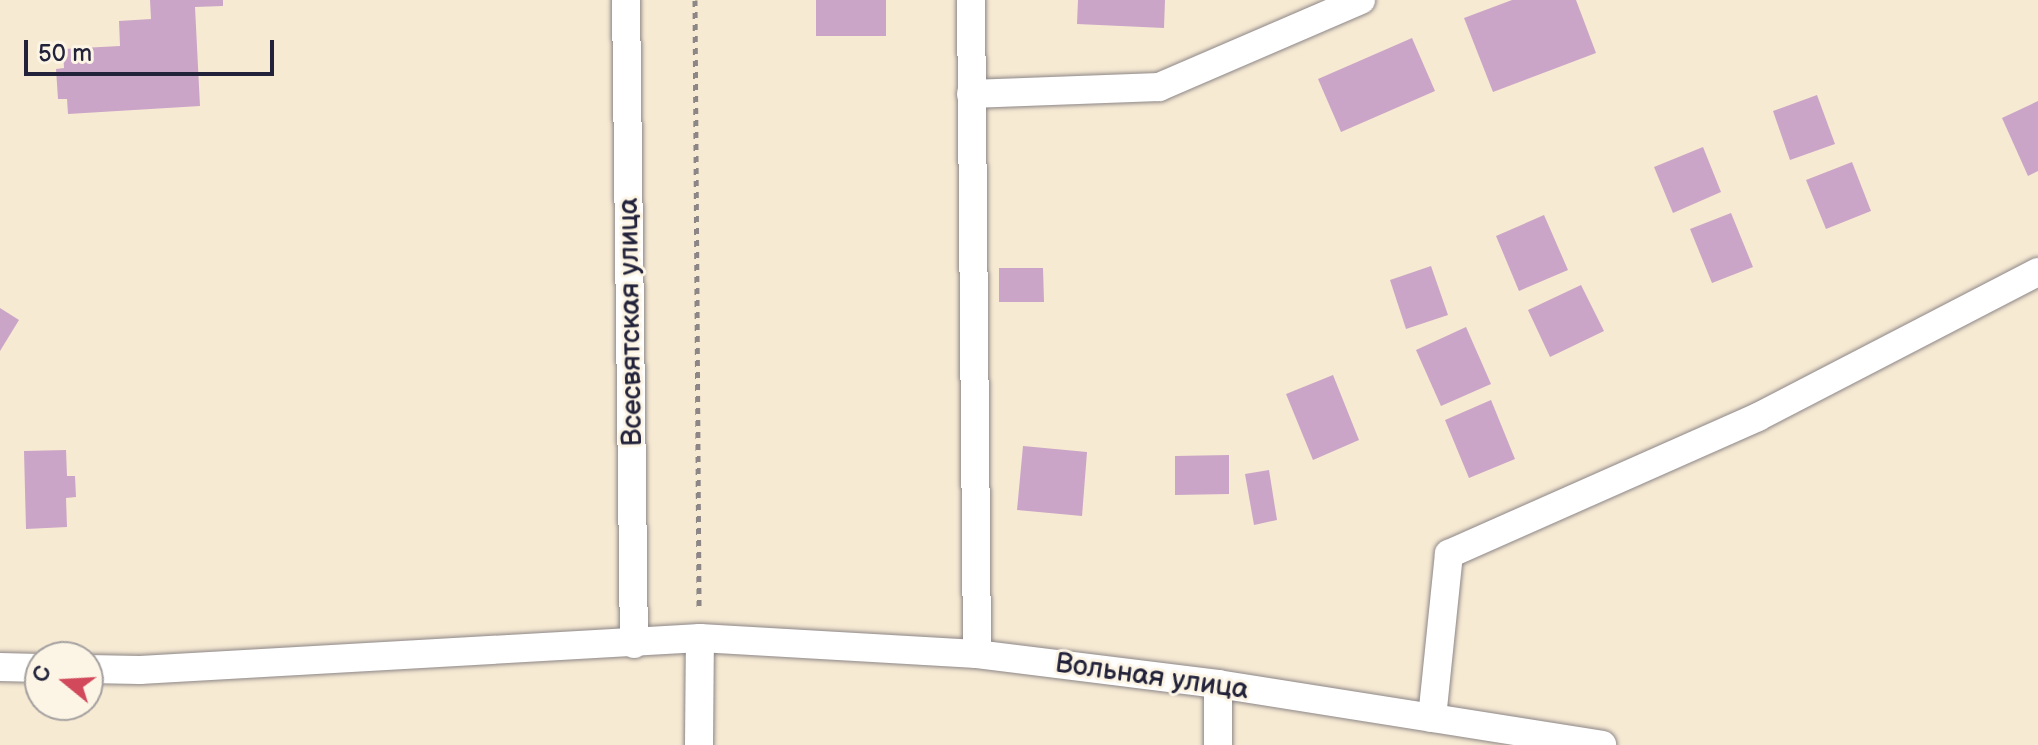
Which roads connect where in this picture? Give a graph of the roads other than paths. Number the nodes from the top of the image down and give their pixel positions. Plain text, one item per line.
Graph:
1 (626, 0) edge
2 (971, 0) edge
3 (1361, 0) edge
4 (971, 94) junction
5 (2038, 272) edge
6 (700, 638) junction
7 (634, 644) junction
8 (977, 654) junction
9 (0, 667) edge
10 (24, 668) edge
11 (104, 668) edge
12 (1218, 684) junction
13 (1432, 718) junction
14 (1595, 744) edge
15 (699, 745) edge
16 (1218, 745) edge

1 - 7 street, Всесвятская улица
2 - 4 street
3 - 4 street
4 - 8 street
5 - 13 street
6 - 7 street, Вольная улица
6 - 8 street, Вольная улица
6 - 15 street
7 - 11 street, Вольная улица
8 - 12 street, Вольная улица
9 - 10 street
12 - 13 street, Вольная улица
12 - 16 street
13 - 14 street, Вольная улица

